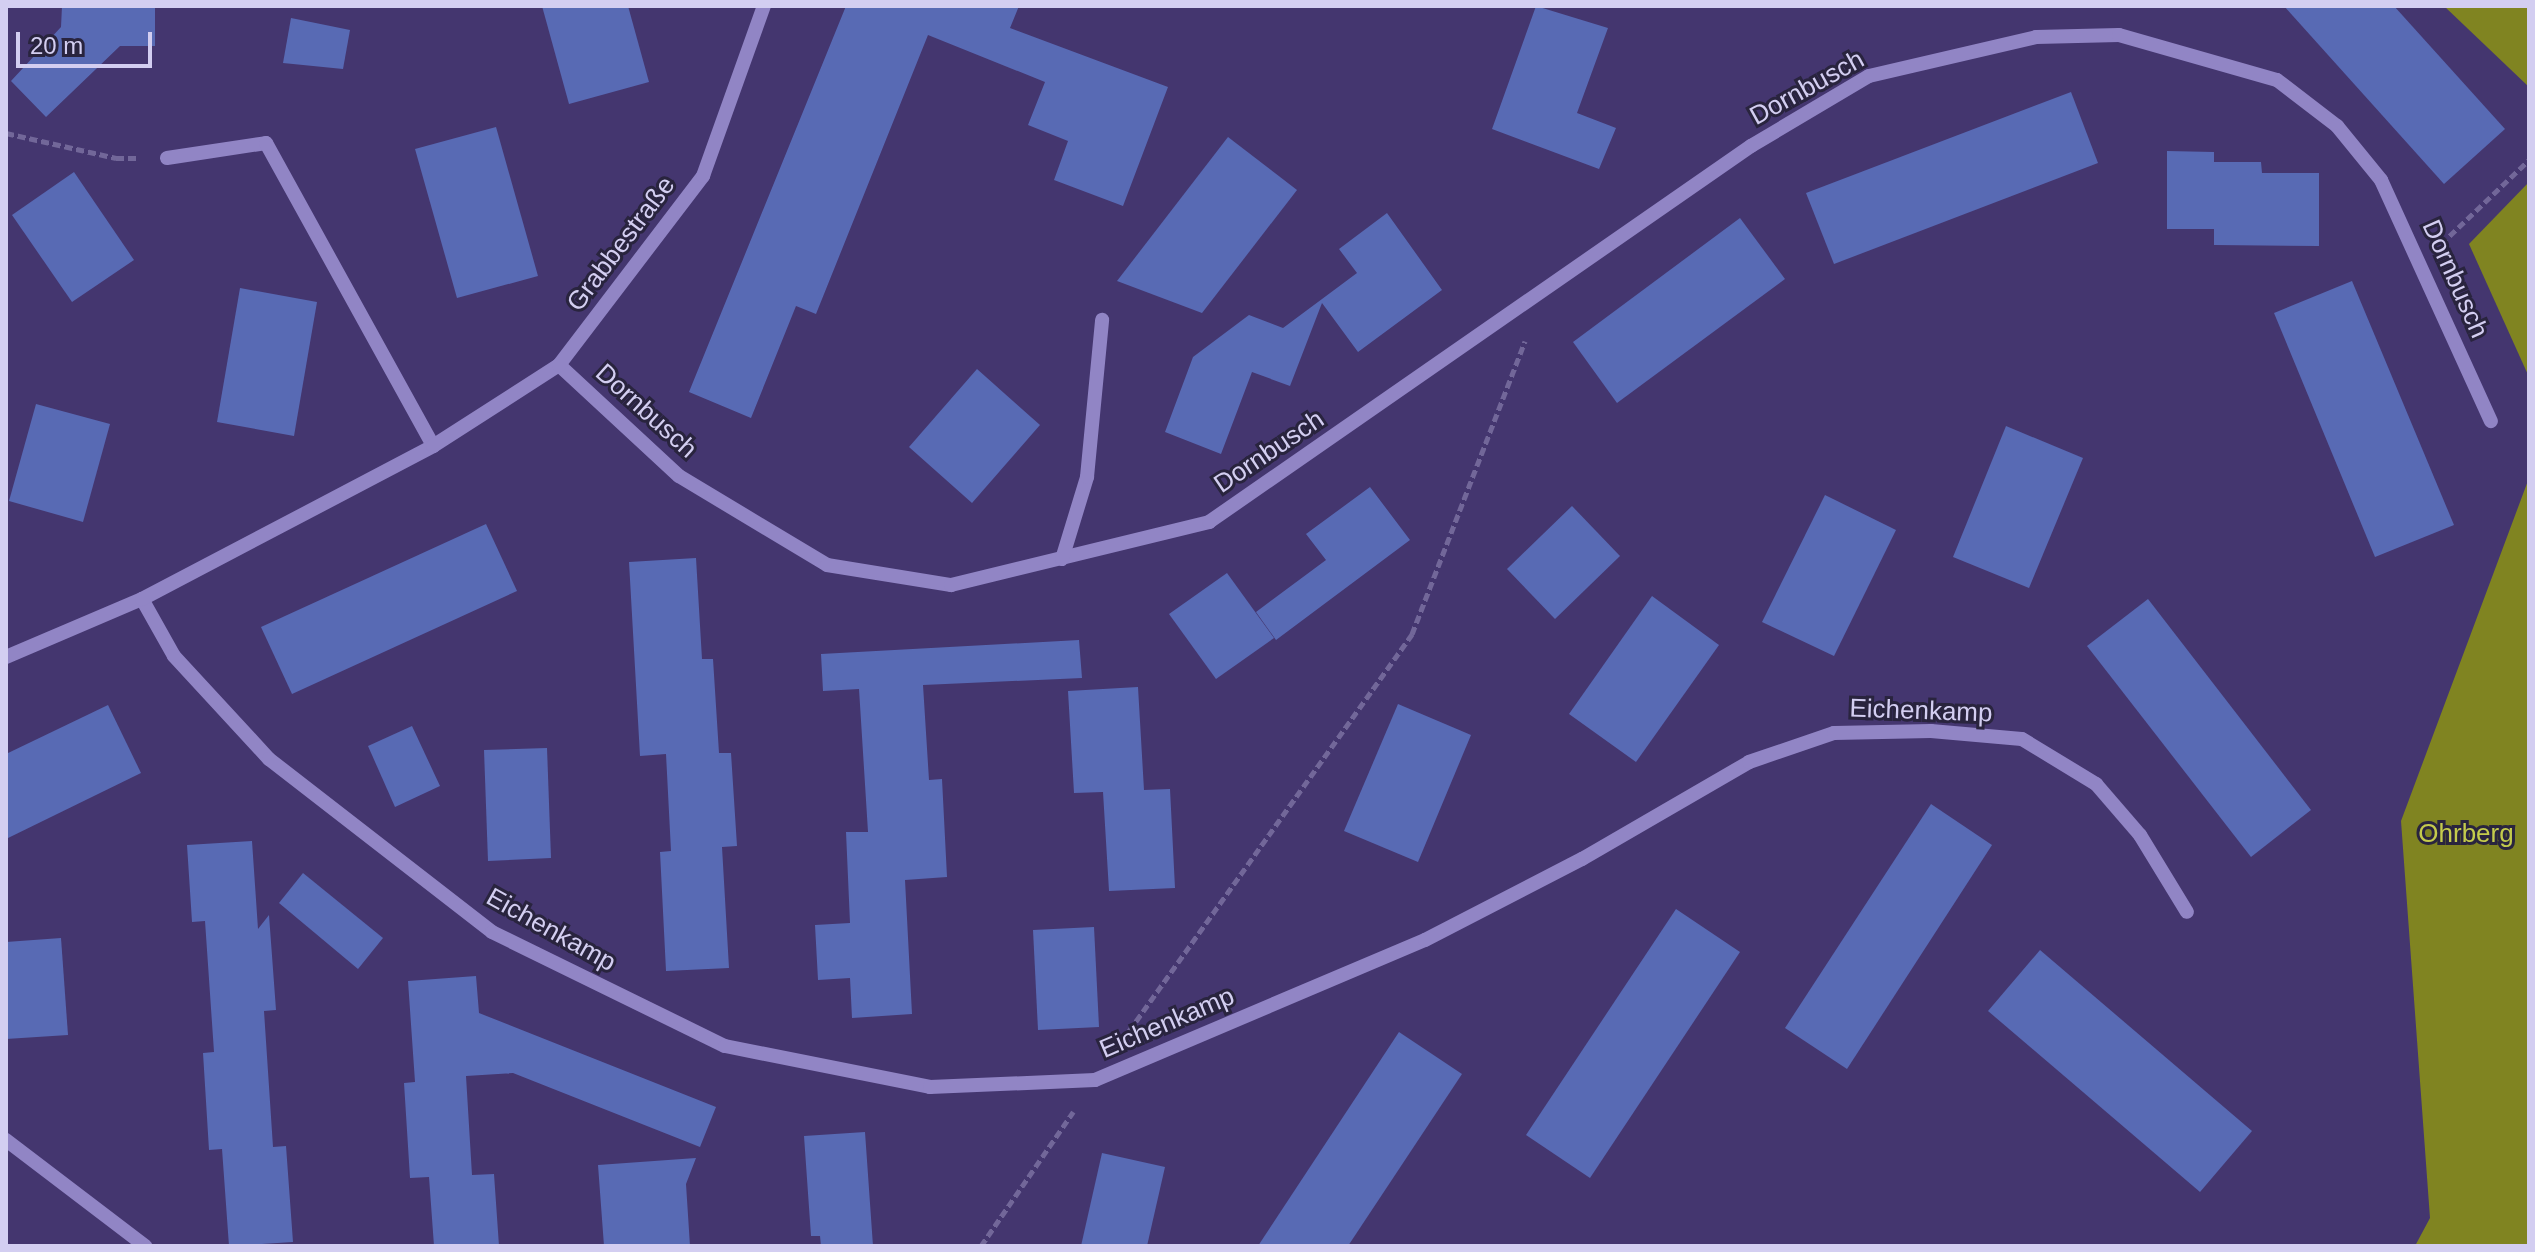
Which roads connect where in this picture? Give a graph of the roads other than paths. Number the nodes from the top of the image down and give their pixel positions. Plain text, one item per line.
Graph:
1 (764, 6) edge
2 (167, 158) road end
3 (1102, 320) dead end
4 (559, 365) junction
5 (2491, 421) dead end
6 (433, 446) junction
7 (1062, 559) junction
8 (142, 599) junction
9 (6, 657) edge
10 (2187, 912) dead end
11 (6, 1140) edge
12 (145, 1246) edge

1 - 4 street, Grabbestraße
2 - 6 street
3 - 7 street
4 - 6 street, Grabbestraße
4 - 7 street, Dornbusch
5 - 7 street, Dornbusch
6 - 8 street, Grabbestraße
8 - 9 street, Grabbestraße
8 - 10 street, Eichenkamp
11 - 12 street

